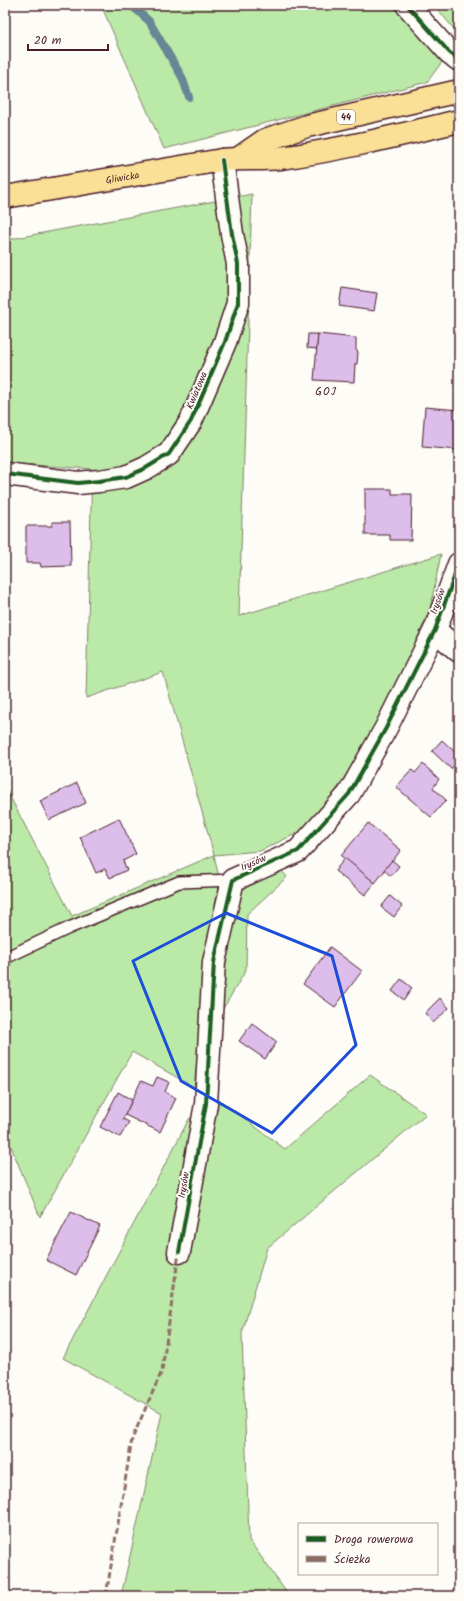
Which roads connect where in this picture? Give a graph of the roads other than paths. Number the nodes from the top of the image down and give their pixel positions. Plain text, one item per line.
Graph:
1 (407, 5) edge
2 (459, 60) edge
3 (459, 92) edge
4 (459, 121) edge
5 (231, 159) junction
6 (5, 197) edge
7 (5, 474) edge
8 (459, 564) edge
9 (436, 630) junction
10 (459, 651) edge
11 (233, 880) junction
12 (5, 958) edge
13 (179, 1252) dead end

1 - 2 street
3 - 5 main road, Gliwicka / 44
4 - 5 main road, Gliwicka / 44
5 - 6 main road, Gliwicka / 44
5 - 7 street, Kwiatowa
8 - 9 street, Irysów
9 - 10 street
9 - 11 street, Irysów
11 - 12 lane
11 - 13 street, Irysów

